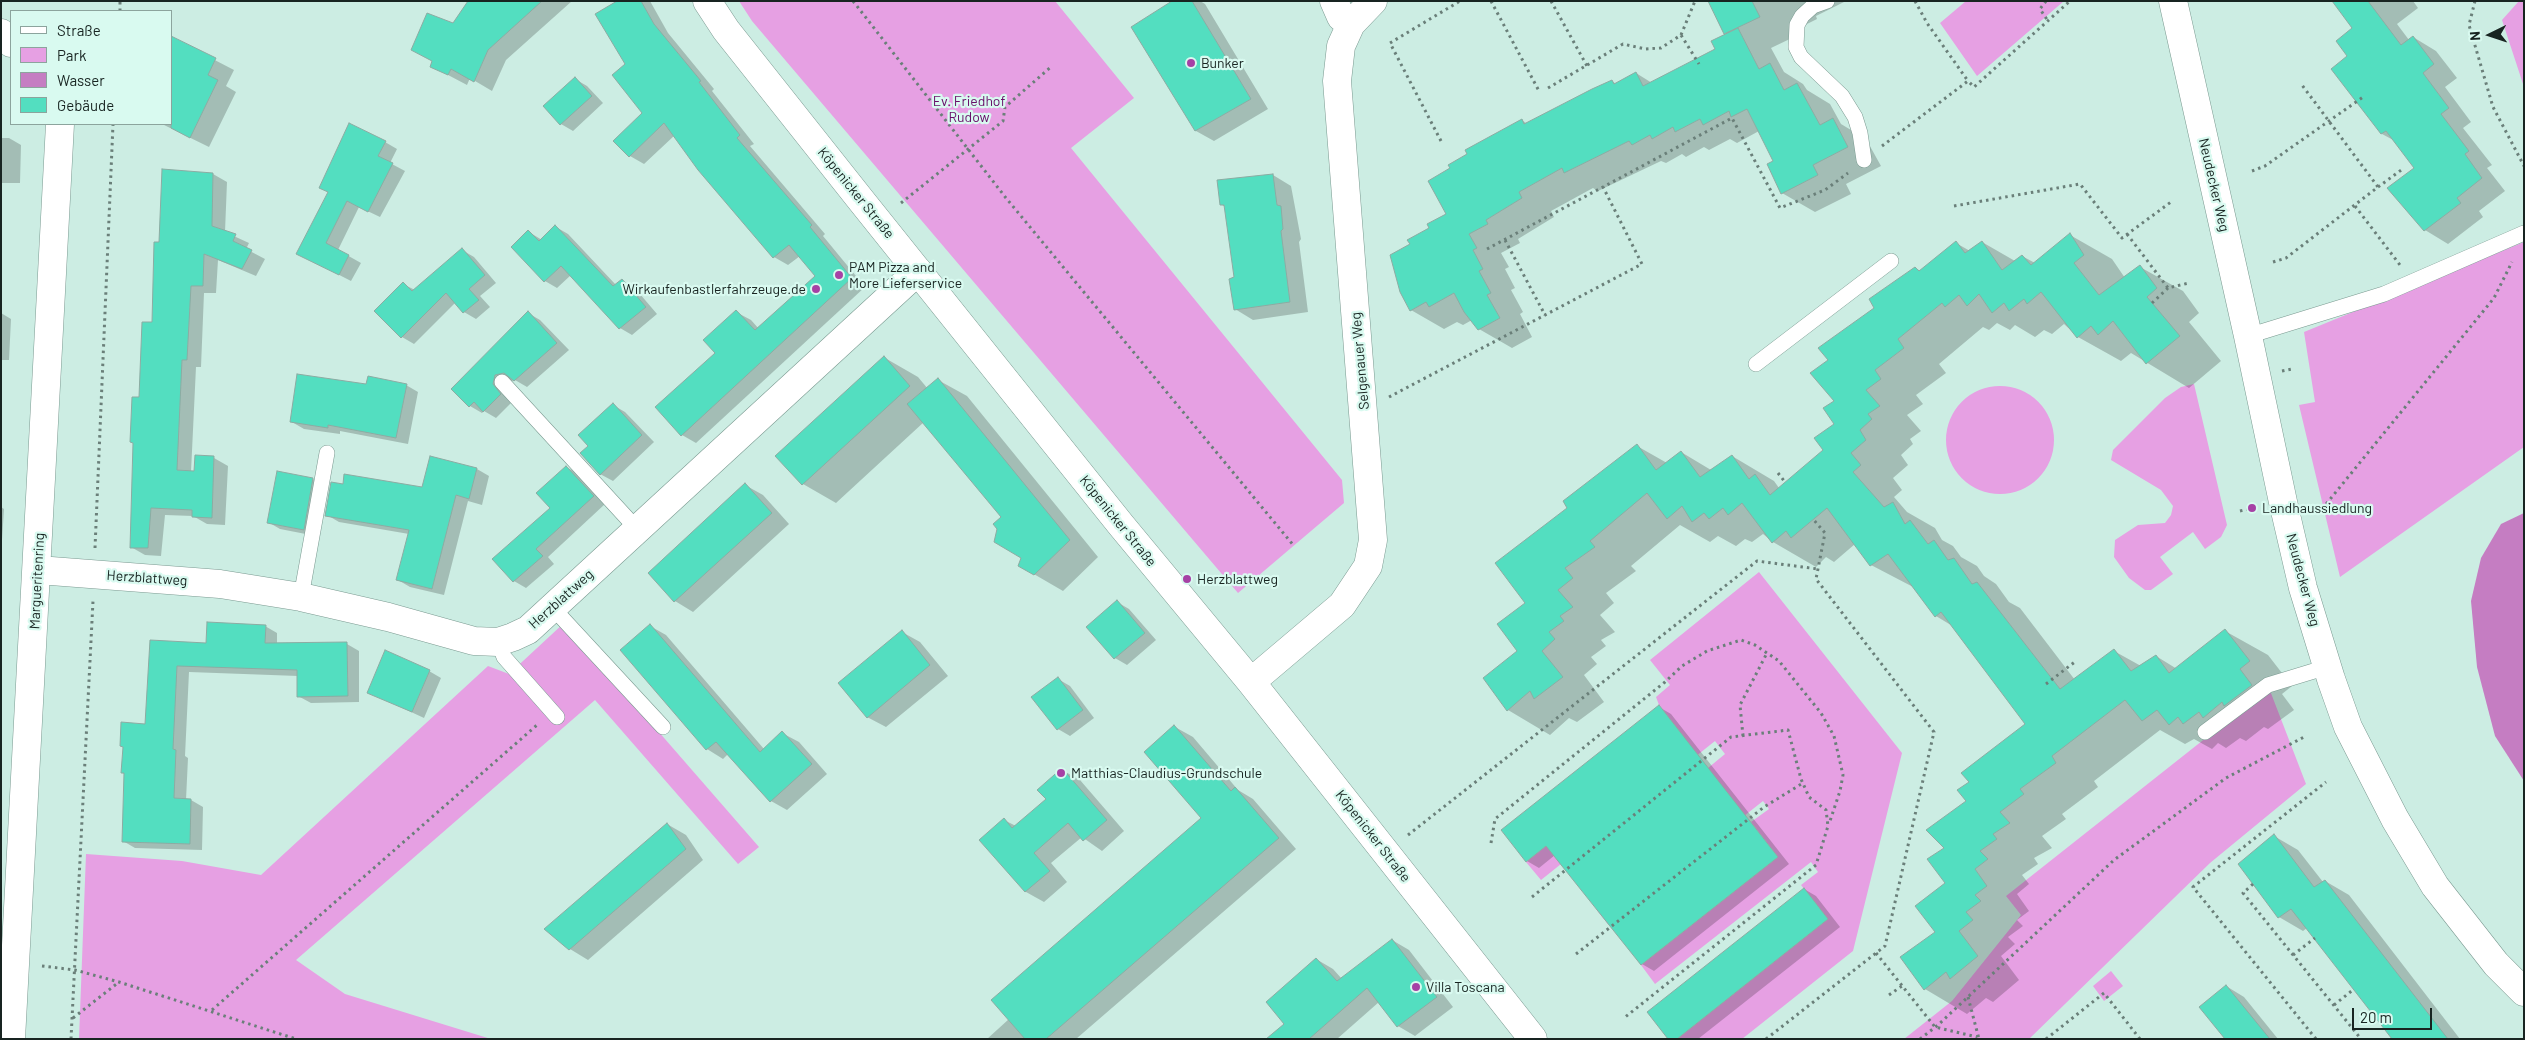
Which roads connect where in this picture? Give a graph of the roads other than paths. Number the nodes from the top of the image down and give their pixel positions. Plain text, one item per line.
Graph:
1 (707, 1) edge
2 (1334, 1) edge
3 (1373, 1) edge
4 (1827, 1) edge
5 (2173, 1) edge
6 (1352, 24) junction
7 (60, 125) edge
8 (1864, 160) road end
9 (2524, 233) edge
10 (1890, 261) dead end
11 (918, 271) junction
12 (2248, 336) junction
13 (1756, 364) dead end
14 (502, 382) dead end
15 (327, 453) dead end
16 (637, 529) junction
17 (38, 570) junction
18 (302, 597) junction
19 (552, 607) junction
20 (498, 642) junction
21 (2327, 666) junction
22 (1251, 682) junction
23 (554, 714) road end
24 (663, 727) dead end
25 (2205, 732) dead end
26 (12, 953) edge
27 (2524, 992) edge
28 (11, 1039) edge
29 (1533, 1039) edge

1 - 11 street, Köpenicker Straße
2 - 6 street
3 - 6 street, Selgenauer Weg
4 - 8 lane
5 - 12 street, Neudecker Weg
6 - 22 street, Selgenauer Weg
7 - 17 street, Margueritenring
9 - 12 lane
10 - 13 lane
11 - 16 street, Herzblattweg
11 - 22 street, Köpenicker Straße
12 - 21 street, Neudecker Weg
14 - 16 lane
15 - 18 lane
16 - 19 street, Herzblattweg
17 - 18 street, Herzblattweg
17 - 26 street, Margueritenring
18 - 20 street, Herzblattweg
19 - 20 street, Herzblattweg
19 - 24 lane
20 - 23 lane
21 - 25 lane
21 - 27 street, Neudecker Weg
22 - 29 street, Köpenicker Straße
26 - 28 street, Margueritenring

